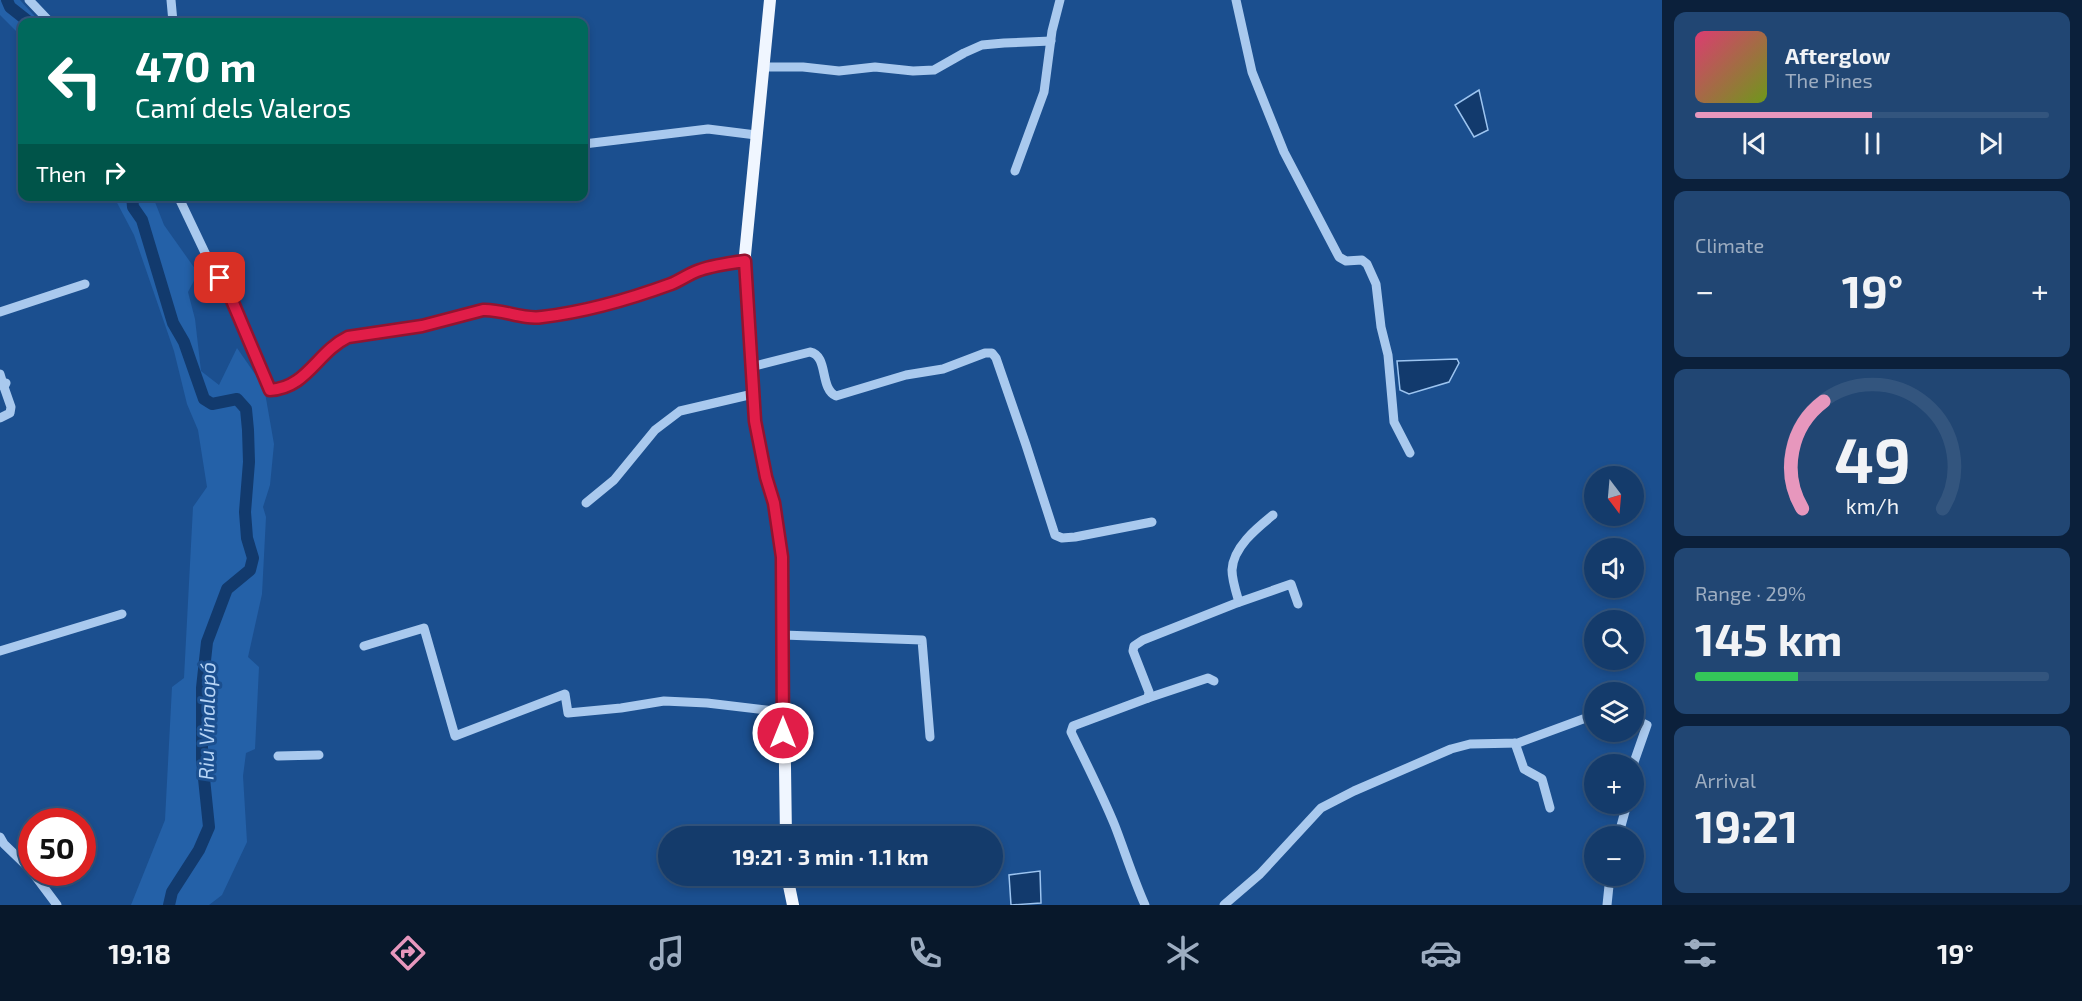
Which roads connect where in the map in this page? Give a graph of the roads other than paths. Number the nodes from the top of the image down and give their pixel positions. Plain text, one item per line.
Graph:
1 (28, 0) edge
2 (171, 0) edge
3 (770, 0) edge
4 (1060, 0) edge
5 (1236, 0) edge
6 (46, 18) edge
7 (173, 18) edge
8 (1051, 41) junction
9 (763, 67) junction
10 (756, 135) junction
11 (588, 144) edge
12 (1015, 171) dead end
13 (180, 201) edge
14 (745, 261) junction
15 (86, 284) dead end
16 (0, 312) edge
17 (751, 367) junction
18 (0, 374) edge
19 (753, 394) junction
20 (0, 418) edge
21 (1410, 453) dead end
22 (586, 503) dead end
23 (1273, 514) dead end
24 (1152, 522) dead end
25 (1239, 602) junction
26 (1298, 604) dead end
27 (122, 614) dead end
28 (783, 635) junction
29 (364, 646) dead end
30 (0, 651) edge
31 (1214, 681) dead end
32 (1148, 699) junction
33 (783, 712) junction
34 (1584, 719) edge
35 (930, 737) dead end
36 (1515, 743) junction
37 (320, 755) dead end
38 (279, 756) dead end
39 (1550, 808) dead end
40 (786, 826) edge
41 (0, 837) edge
42 (18, 858) edge
43 (43, 886) edge
44 (789, 886) edge
45 (1609, 886) edge
46 (57, 905) edge
47 (793, 905) edge
48 (1145, 905) edge
49 (1224, 905) edge
50 (1607, 905) edge

1 - 6 street
2 - 7 street
3 - 9 main road
4 - 8 street
5 - 21 street
8 - 9 street
8 - 12 street
9 - 10 main road
10 - 11 street
10 - 14 main road
13 - 14 street
14 - 17 main road
15 - 16 street
17 - 19 main road
17 - 24 street
18 - 20 street
19 - 22 street
19 - 28 main road
23 - 25 street
25 - 26 street
25 - 32 street
27 - 30 street
28 - 33 main road
28 - 35 street
29 - 33 street
31 - 32 street
32 - 48 street
33 - 40 main road
34 - 36 street
36 - 39 street
36 - 49 street
37 - 38 street
41 - 42 street
43 - 46 street
44 - 47 main road
45 - 50 street

